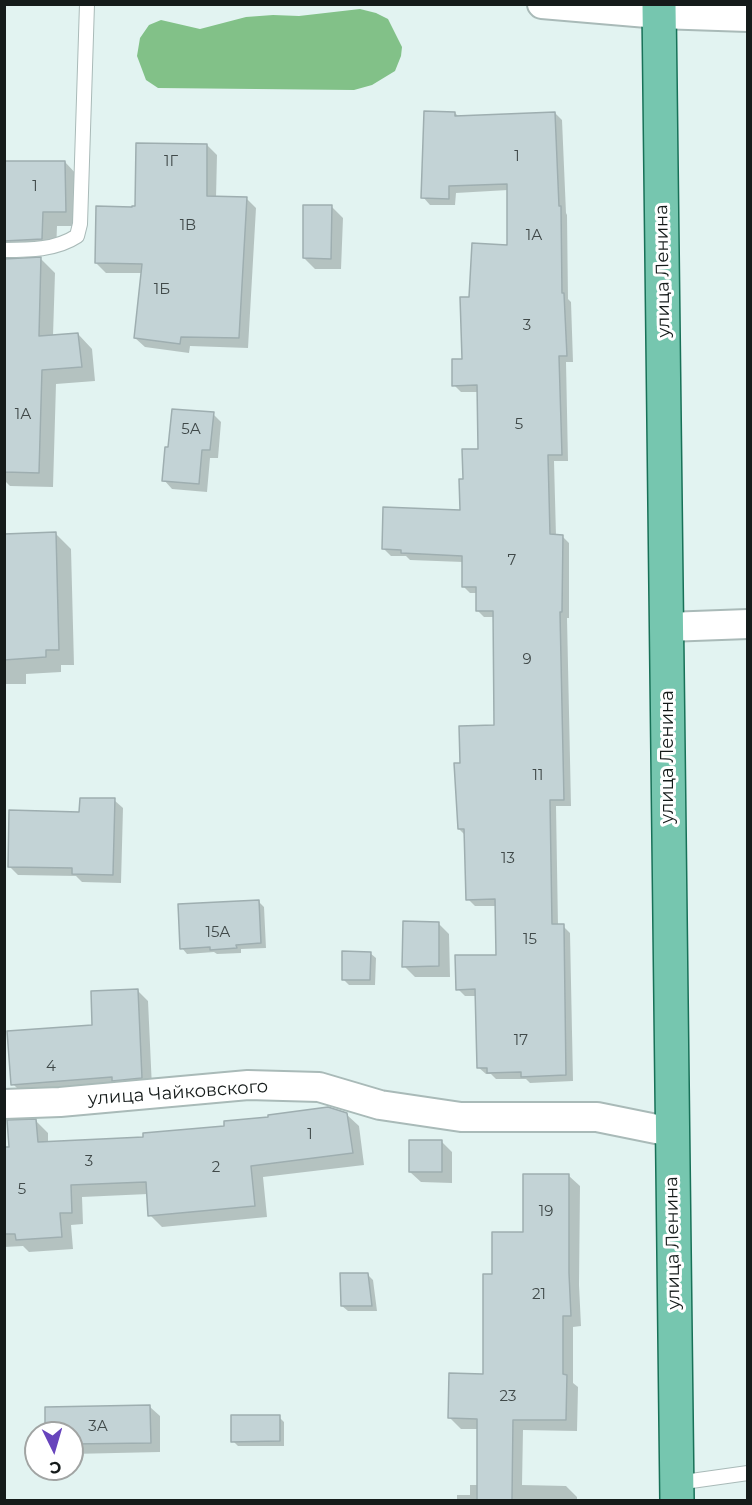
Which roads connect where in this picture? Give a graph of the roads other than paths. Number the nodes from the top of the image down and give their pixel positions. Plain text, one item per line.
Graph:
1 (87, 4) edge
2 (542, 4) edge
3 (583, 7) edge
4 (659, 9) edge
5 (747, 17) edge
6 (4, 250) edge
7 (747, 624) edge
8 (667, 627) junction
9 (4, 1104) edge
10 (671, 1132) junction
11 (747, 1473) edge
12 (677, 1491) edge

1 - 6 lane
2 - 3 street
3 - 4 street
4 - 5 street
4 - 8 main road, улица Ленина
7 - 8 street
8 - 10 main road, улица Ленина
9 - 10 street, улица Чайковского
10 - 12 main road, улица Ленина
11 - 12 lane

